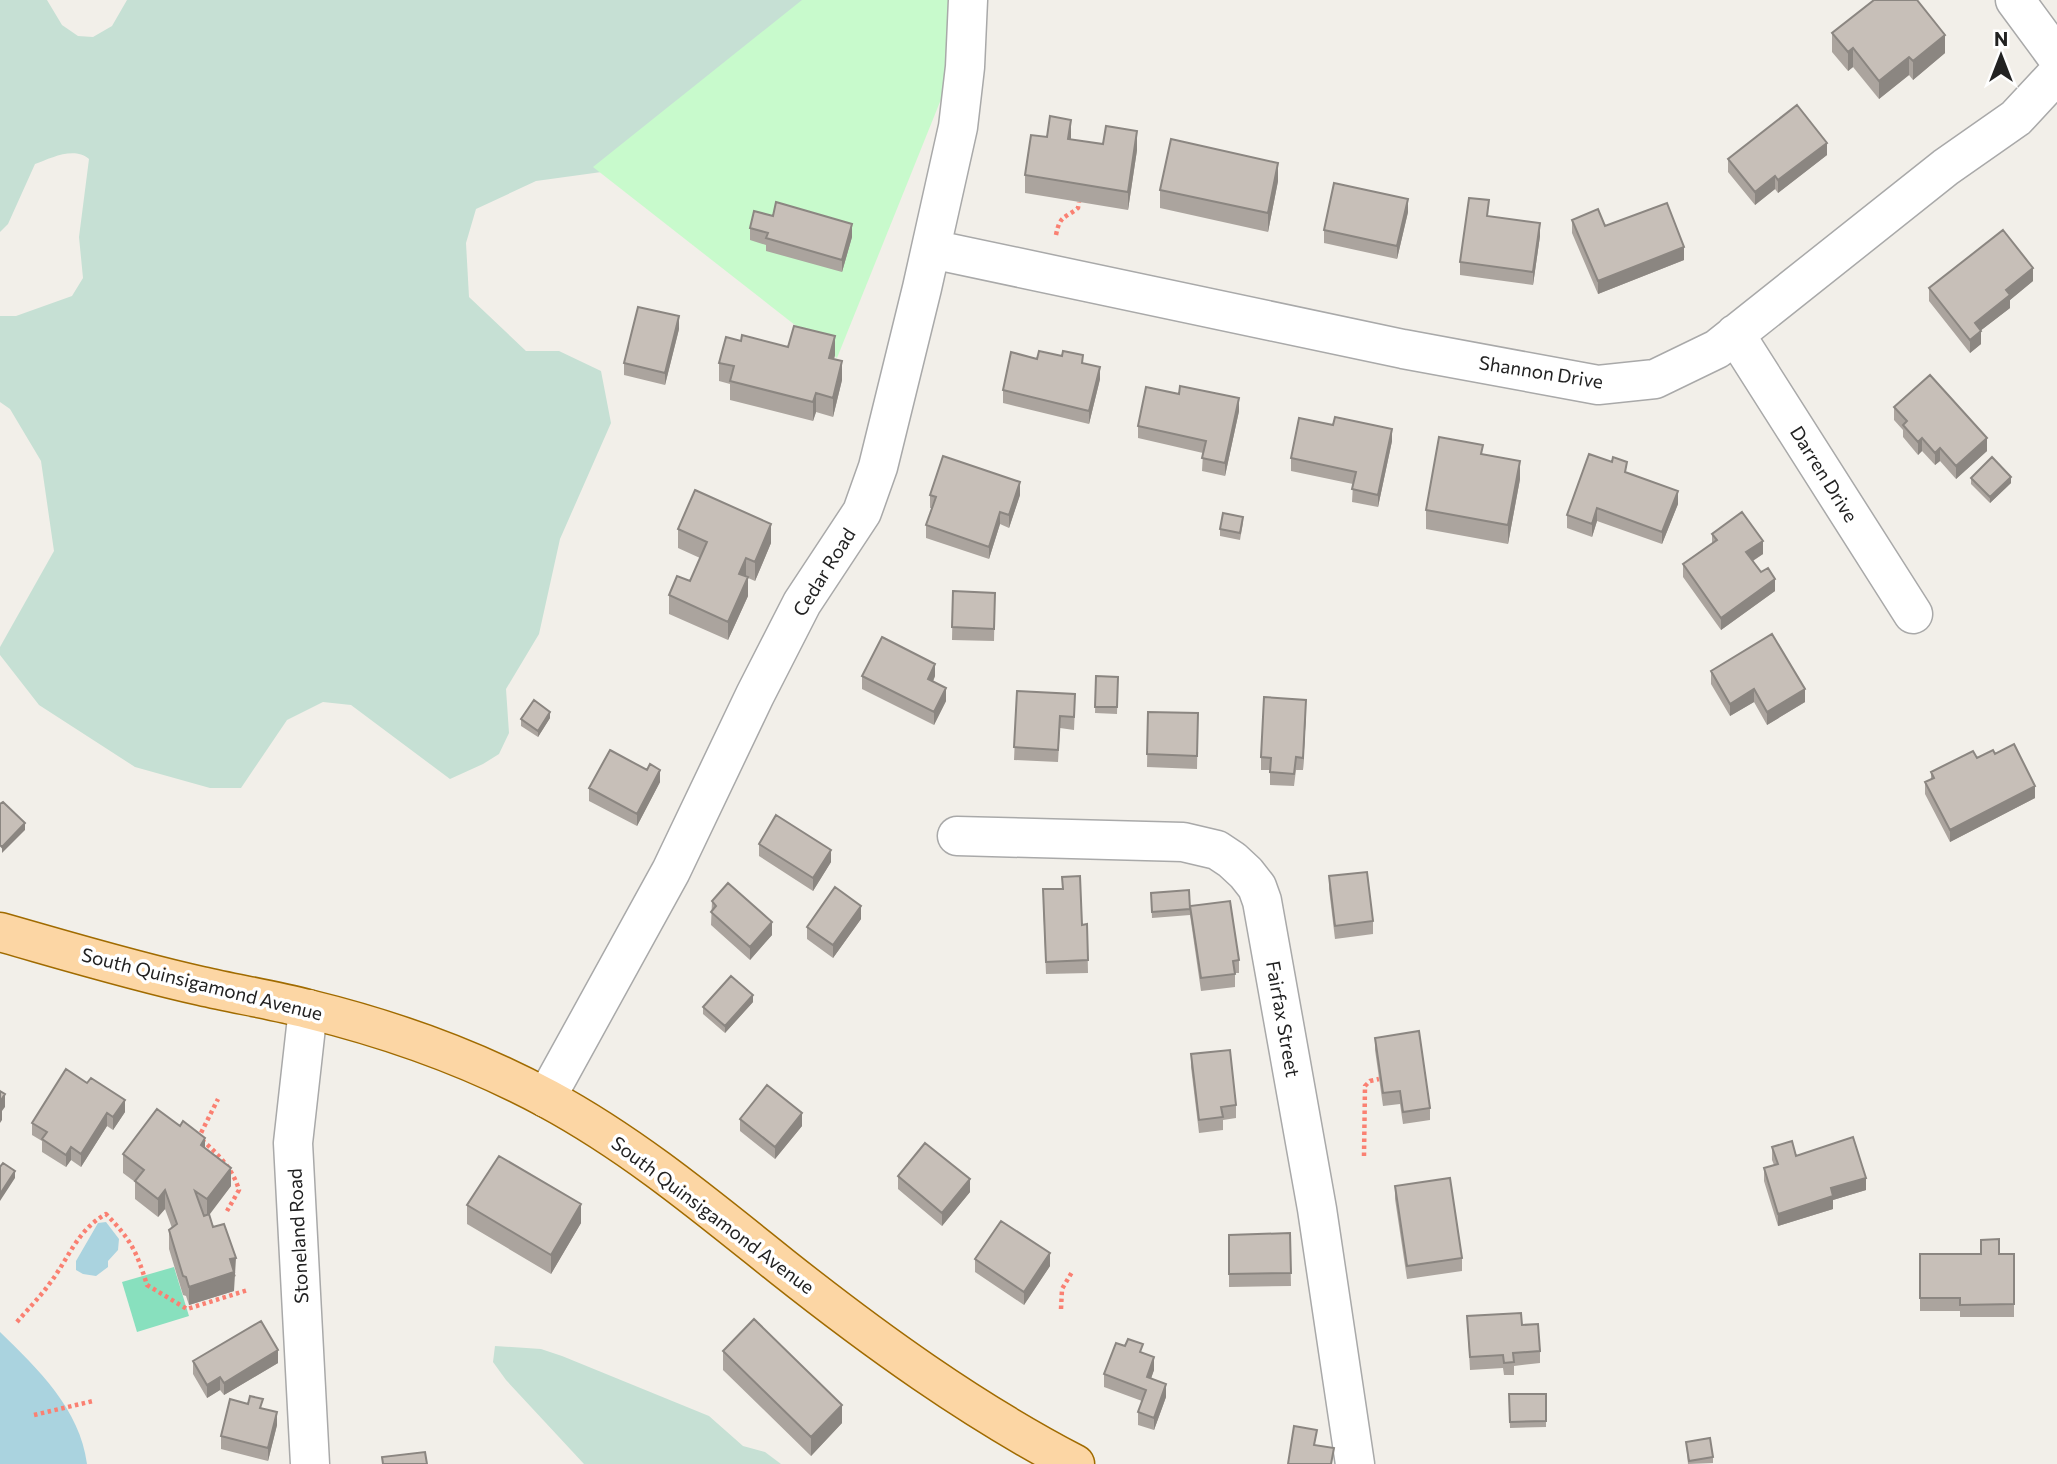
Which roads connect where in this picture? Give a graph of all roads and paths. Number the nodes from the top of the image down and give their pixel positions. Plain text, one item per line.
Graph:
1 (968, 0) edge
2 (2015, 0) edge
3 (2057, 57) edge
4 (2057, 74) edge
5 (1079, 202) edge
6 (1056, 235) dead end
7 (931, 249) junction
8 (1735, 334) junction
9 (1913, 614) dead end
10 (957, 836) dead end
11 (0, 932) edge
12 (308, 1009) junction
13 (1379, 1079) edge
14 (546, 1098) junction
15 (219, 1099) dead end
16 (199, 1137) junction
17 (192, 1147) edge
18 (1364, 1156) dead end
19 (227, 1211) dead end
20 (1072, 1272) dead end
21 (248, 1290) dead end
22 (1061, 1309) dead end
23 (17, 1322) dead end
24 (93, 1401) dead end
25 (34, 1415) dead end
26 (310, 1464) edge
27 (1075, 1464) edge
28 (1355, 1464) edge

1 - 7 street, Cedar Road
2 - 3 street
4 - 8 street, Shannon Drive
5 - 6 path
7 - 8 street, Shannon Drive
7 - 14 street, Cedar Road
8 - 9 street, Darren Drive
10 - 28 street, Fairfax Street
11 - 12 main road, South Quinsigamond Avenue
12 - 14 main road, South Quinsigamond Avenue
12 - 26 street, Stoneland Road
13 - 18 path
14 - 27 main road, South Quinsigamond Avenue
15 - 16 path
16 - 17 path
16 - 19 path
20 - 22 path
21 - 23 path
24 - 25 path

